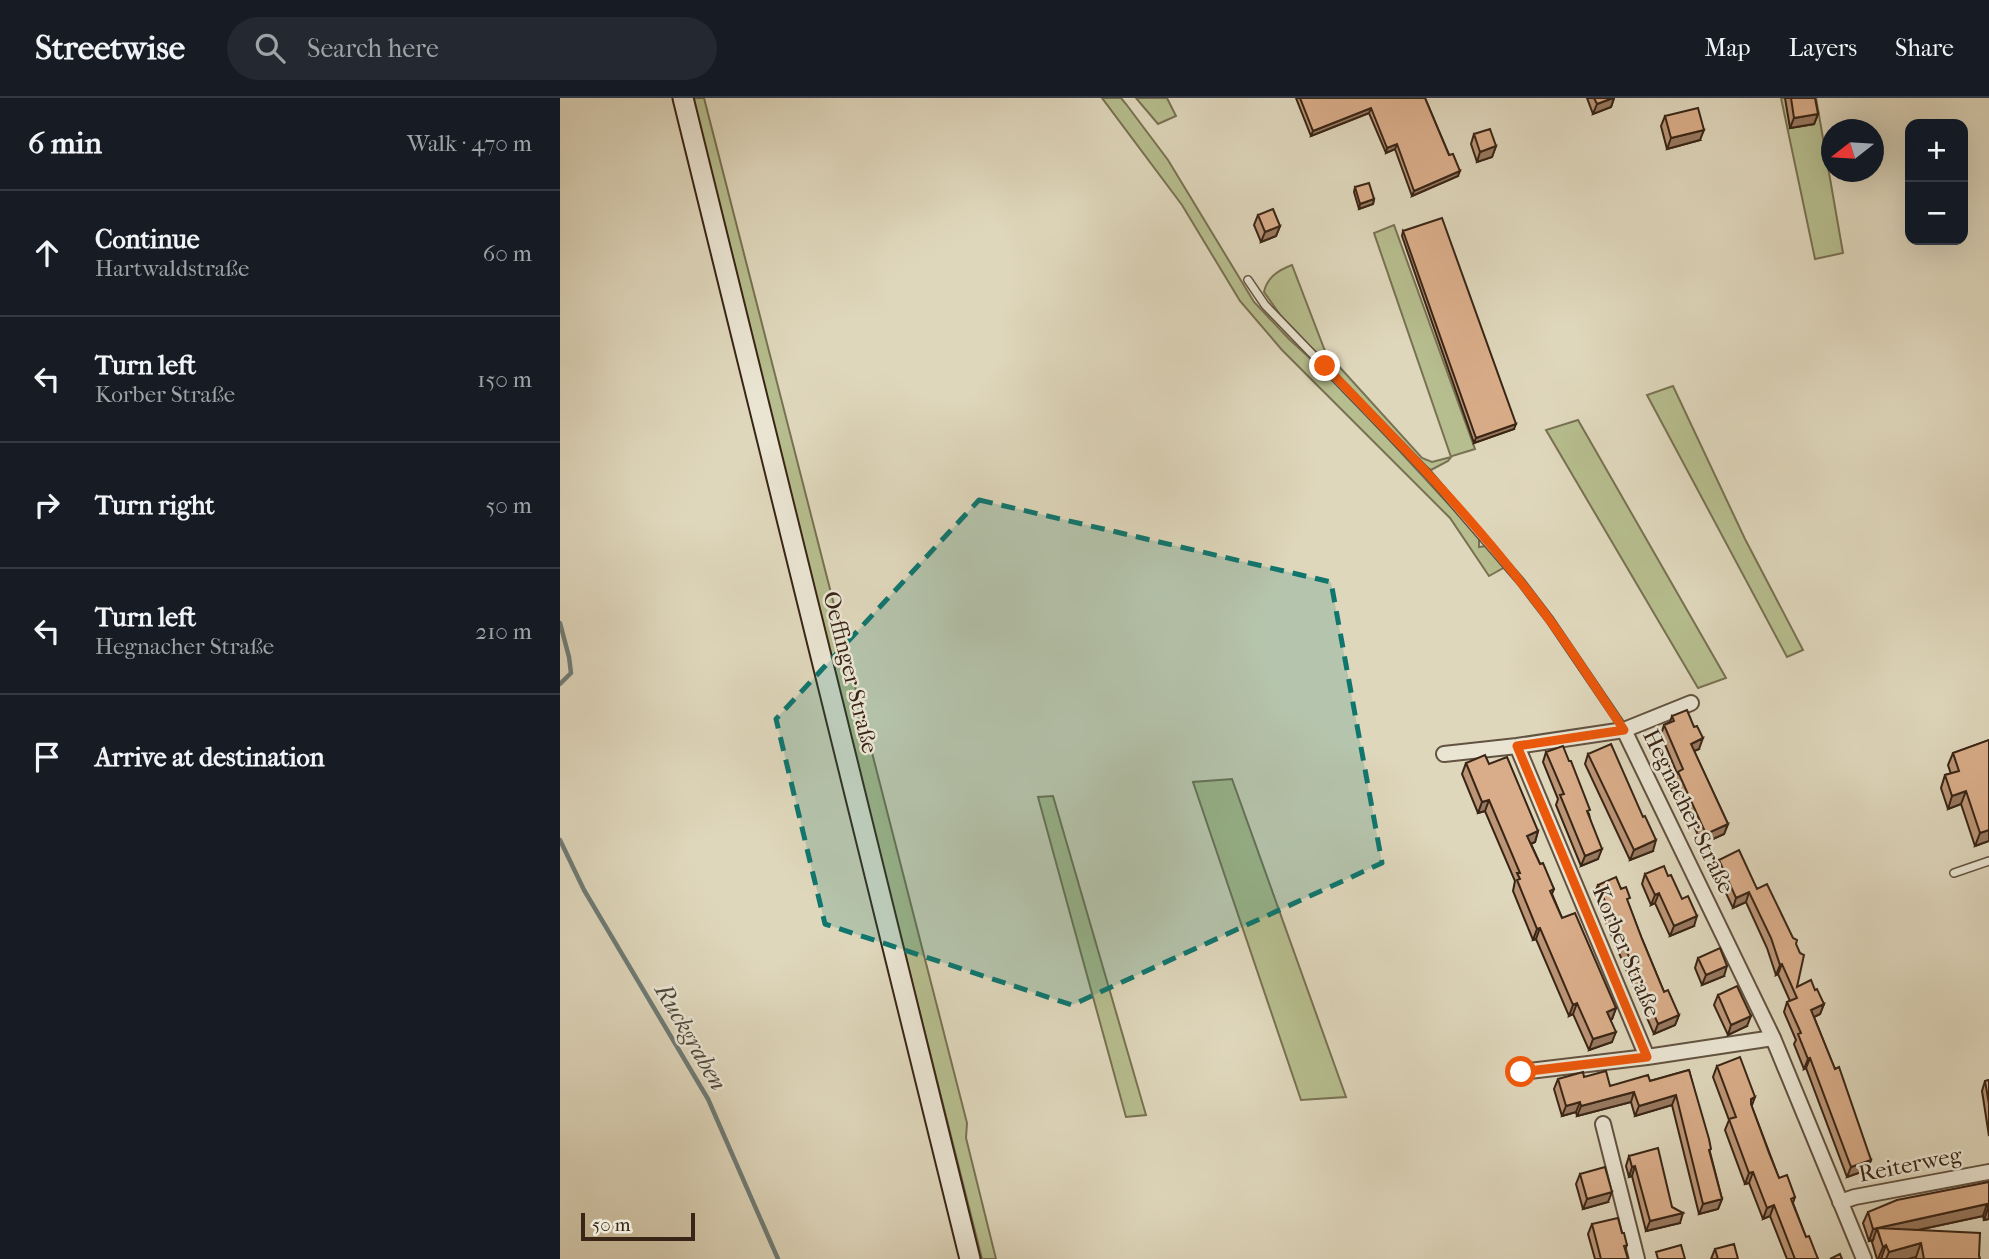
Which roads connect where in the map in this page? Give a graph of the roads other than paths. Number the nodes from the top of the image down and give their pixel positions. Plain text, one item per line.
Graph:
1 (683, 98) edge
2 (1248, 280) dead end
3 (1691, 703) dead end
4 (1624, 730) junction
5 (1517, 746) junction
6 (1444, 754) dead end
7 (1989, 862) edge
8 (1954, 873) dead end
9 (1773, 1038) junction
10 (1647, 1057) junction
11 (1521, 1072) dead end
12 (1603, 1124) dead end
13 (1989, 1172) edge
14 (1840, 1202) junction
15 (970, 1259) edge
16 (1637, 1259) edge
17 (1864, 1259) edge

1 - 15 main road, Oeffinger Straße
2 - 4 lane, Hegnacher Straße
3 - 4 street
4 - 5 street
4 - 9 street, Hegnacher Straße
5 - 6 street
5 - 10 street, Korber Straße
7 - 8 lane
9 - 10 street
9 - 14 street, Hegnacher Straße
10 - 11 street
12 - 16 street
13 - 14 street, Reiterweg
14 - 17 street, Hegnacher Straße

